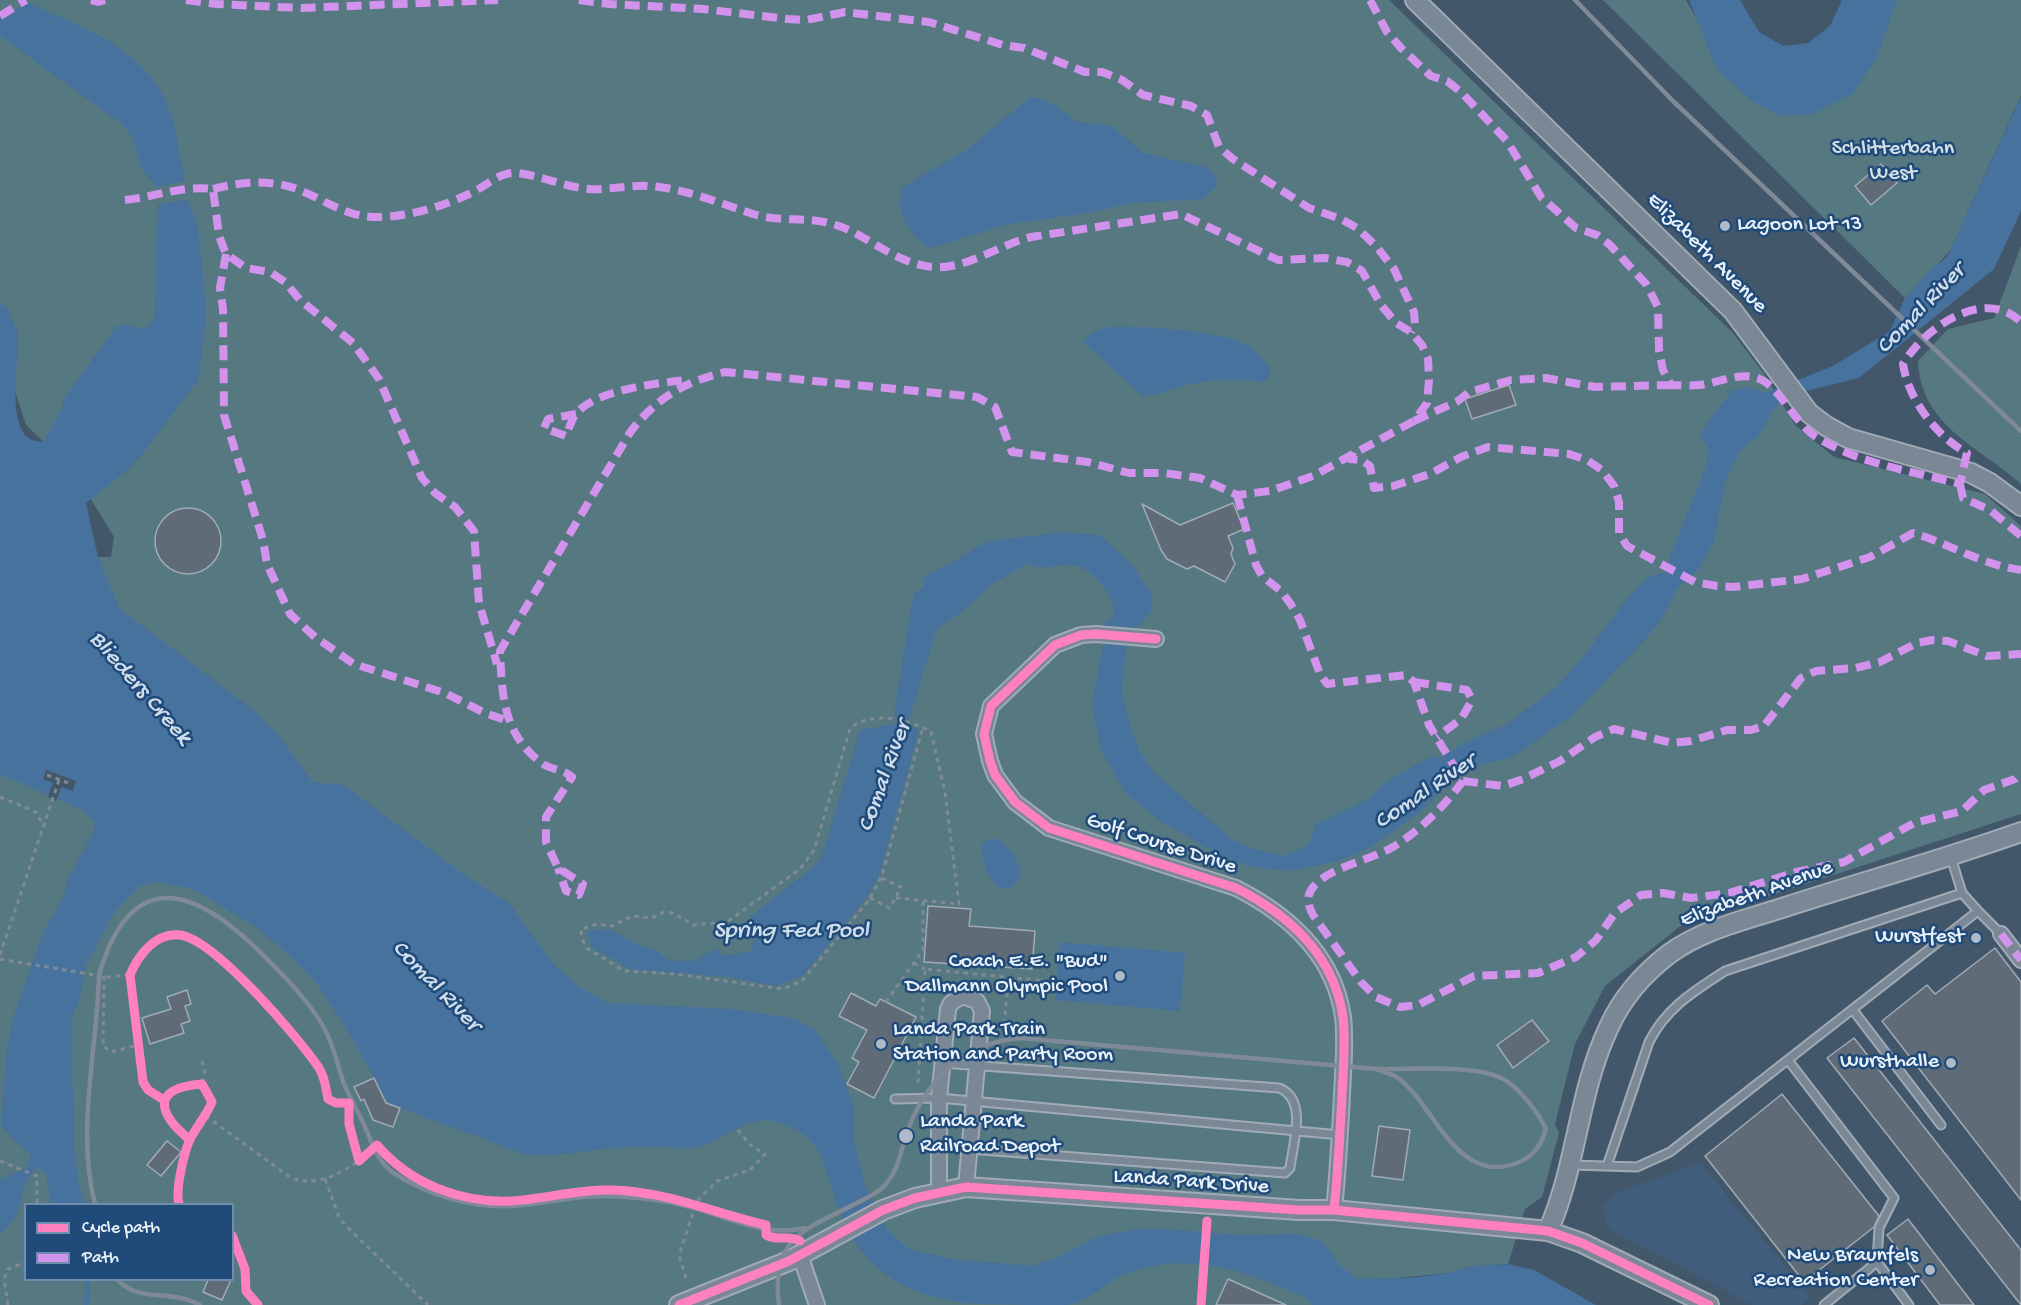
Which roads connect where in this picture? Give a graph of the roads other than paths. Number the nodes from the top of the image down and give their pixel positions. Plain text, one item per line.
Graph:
1 (1415, 0) edge
2 (2021, 506) edge
3 (1156, 639) dead end
4 (2021, 832) edge
5 (1951, 857) junction
6 (1962, 893) junction
7 (1978, 911) junction
8 (2001, 934) joint
9 (2021, 960) edge
10 (1853, 1010) junction
11 (1788, 1060) junction
12 (942, 1063) junction
13 (978, 1064) junction
14 (895, 1098) dead end
15 (939, 1098) junction
16 (975, 1101) junction
17 (1941, 1125) dead end
18 (1294, 1132) junction
19 (1340, 1136) junction
20 (969, 1149) junction
21 (1569, 1165) junction
22 (1607, 1166) junction
23 (966, 1187) junction
24 (939, 1191) junction
25 (1334, 1210) junction
26 (1548, 1232) junction
27 (800, 1248) junction
28 (1877, 1262) junction
29 (679, 1305) edge
30 (817, 1305) edge
31 (1708, 1305) edge
32 (1824, 1305) edge
33 (1909, 1305) edge

1 - 2 street, Elizabeth Avenue
3 - 19 street, Golf Course Drive
4 - 5 street, Elizabeth Avenue
5 - 6 lane
5 - 21 street, Elizabeth Avenue
6 - 7 lane
6 - 22 lane
7 - 8 lane
7 - 10 lane
8 - 9 street
10 - 11 lane
10 - 17 lane
11 - 22 lane
11 - 28 lane
12 - 13 lane
12 - 13 street
12 - 15 street
13 - 16 street
13 - 18 lane
14 - 15 lane
15 - 16 lane
15 - 24 street
16 - 18 lane
16 - 20 street
18 - 19 lane
18 - 20 lane
19 - 25 street, Golf Course Drive
20 - 23 street
21 - 22 lane
21 - 26 street, Elizabeth Avenue
23 - 24 street, Landa Park Drive
23 - 25 street, Landa Park Drive
24 - 27 street, Landa Park Drive
25 - 26 street, Landa Park Drive
26 - 31 street, Landa Park Drive
27 - 29 street, Landa Park Drive
27 - 30 street
28 - 32 lane
28 - 33 lane

